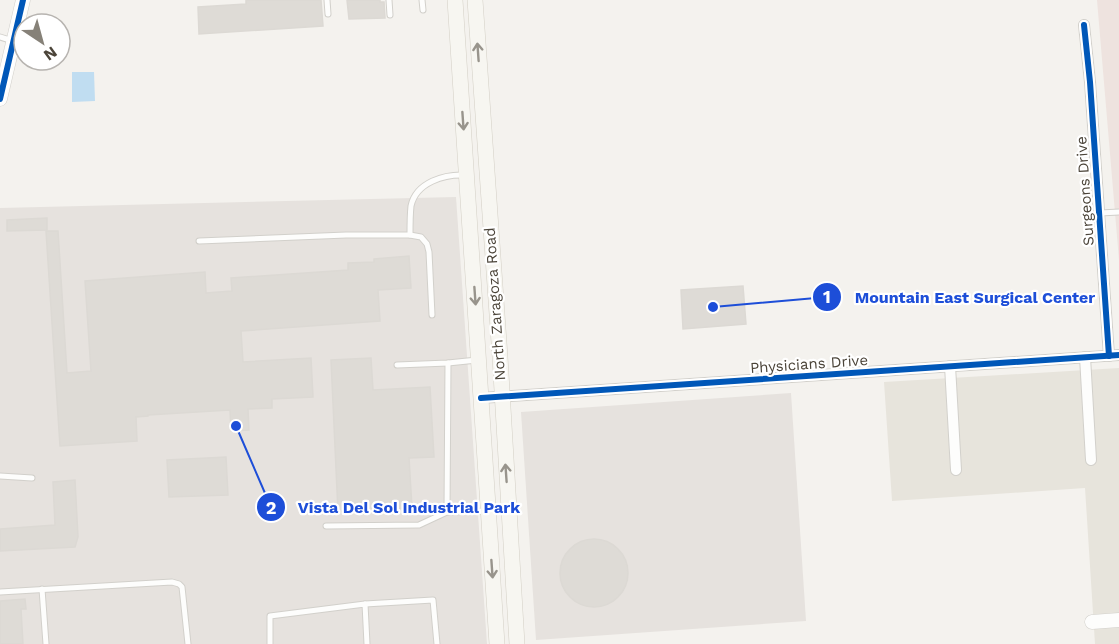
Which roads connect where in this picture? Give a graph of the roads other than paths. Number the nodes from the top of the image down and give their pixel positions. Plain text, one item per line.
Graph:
1 (327, 0) edge
2 (389, 0) edge
3 (422, 0) edge
4 (455, 0) edge
5 (475, 0) edge
6 (423, 10) dead end
7 (328, 14) dead end
8 (390, 15) dead end
9 (1084, 25) dead end
10 (12, 49) edge
11 (459, 66) junction
12 (0, 99) edge
13 (482, 104) junction
14 (467, 175) junction
15 (1119, 212) edge
16 (1099, 213) junction
17 (410, 235) junction
18 (199, 241) dead end
19 (432, 315) dead end
20 (1114, 355) edge
21 (1084, 357) junction
22 (479, 360) junction
23 (448, 363) junction
24 (397, 365) dead end
25 (950, 366) junction
26 (501, 397) junction
27 (481, 398) junction
28 (1091, 460) dead end
29 (956, 470) dead end
30 (0, 476) edge
31 (32, 478) dead end
32 (488, 511) junction
33 (447, 512) junction
34 (326, 526) dead end
35 (513, 573) junction
36 (42, 589) junction
37 (0, 592) edge
38 (365, 604) junction
39 (1119, 620) edge
40 (1092, 622) dead end
41 (46, 644) edge
42 (189, 644) edge
43 (270, 644) edge
44 (368, 644) edge
45 (437, 644) edge
46 (497, 644) edge
47 (517, 644) edge

1 - 7 lane
2 - 8 lane
3 - 6 lane
4 - 11 main road, North Zaragoza Road
13 -> 5 main road, North Zaragoza Road
9 - 16 street, Surgeons Drive
10 - 12 street
11 - 13 main road
11 -> 14 main road, North Zaragoza Road
13 - 26 main road, North Zaragoza Road
14 - 17 lane
14 -> 22 main road, North Zaragoza Road
15 - 16 lane
16 - 20 street, Surgeons Drive
17 - 18 lane
17 - 19 lane
20 - 21 street, Physicians Drive
21 - 25 street, Physicians Drive
21 - 28 street
22 - 23 lane
22 - 27 main road, North Zaragoza Road
23 - 24 lane
23 - 33 lane
25 - 26 street, Physicians Drive
25 - 29 street
26 - 27 street, Physicians Drive
35 -> 26 main road, North Zaragoza Road
27 - 32 main road, North Zaragoza Road
30 - 31 lane
32 - 33 lane
32 - 35 main road
32 -> 46 main road, North Zaragoza Road
33 - 34 lane
35 - 47 main road, North Zaragoza Road
36 - 37 lane
36 - 41 lane
36 - 42 lane
38 - 43 lane
38 - 44 lane
38 - 45 lane
39 - 40 street

